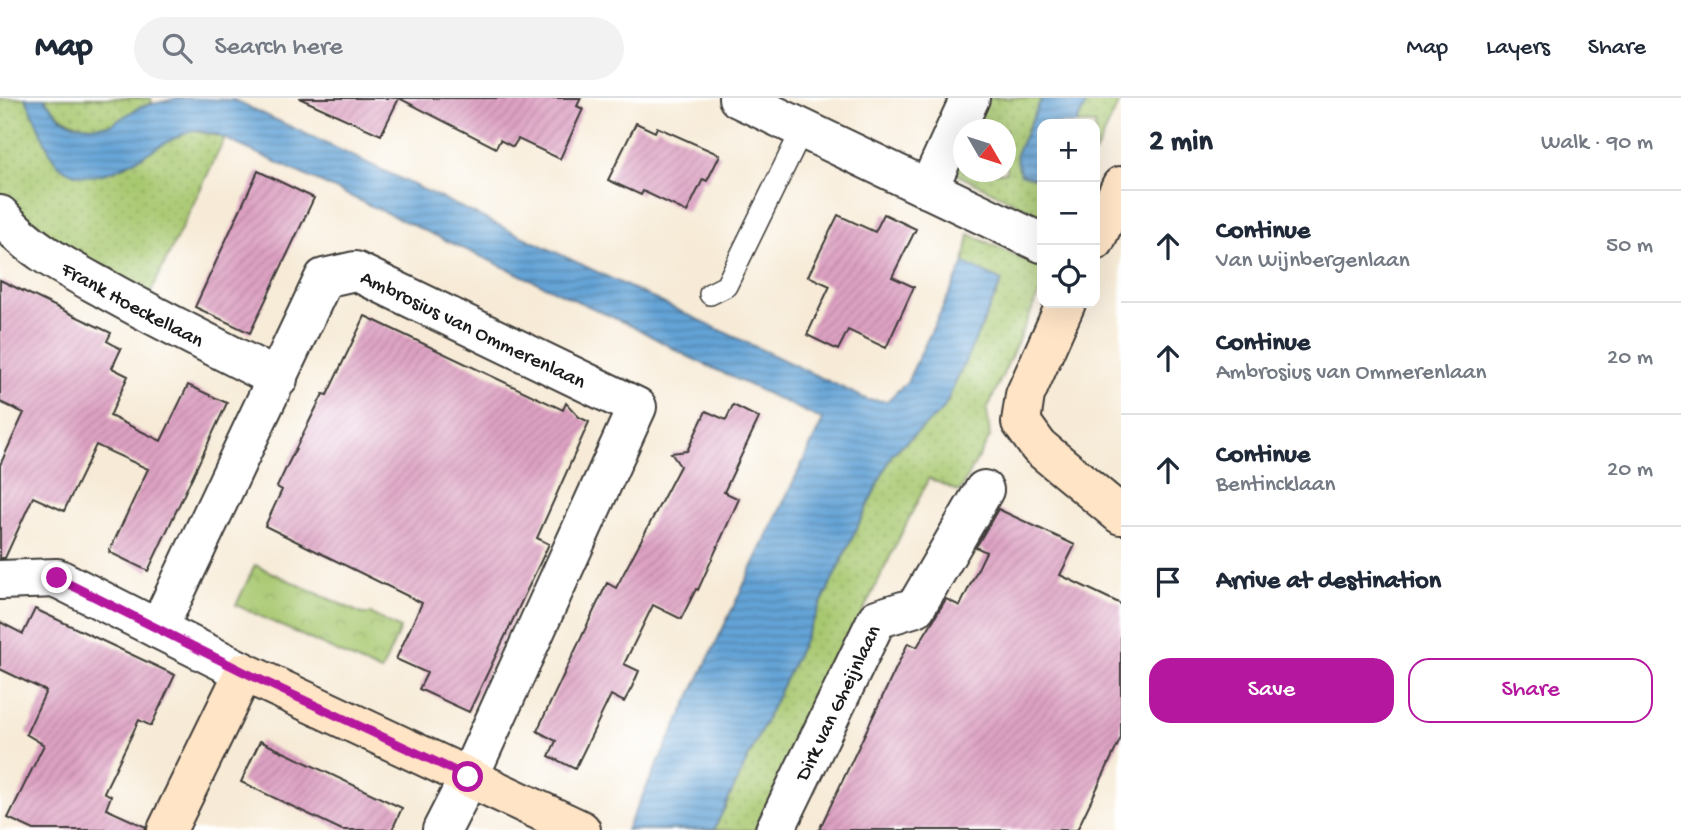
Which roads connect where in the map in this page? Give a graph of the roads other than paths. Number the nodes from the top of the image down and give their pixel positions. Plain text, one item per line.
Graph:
1 (737, 98) edge
2 (970, 98) edge
3 (803, 128) junction
4 (1121, 186) edge
5 (928, 188) junction
6 (0, 215) edge
7 (1100, 230) edge
8 (1037, 241) edge
9 (709, 294) dead end
10 (1064, 308) edge
11 (278, 379) junction
12 (984, 490) dead end
13 (1121, 515) edge
14 (0, 580) edge
15 (158, 629) junction
16 (244, 672) junction
17 (468, 777) junction
18 (167, 830) edge
19 (442, 830) edge
20 (580, 830) edge
21 (775, 830) edge

1 - 3 street
2 - 5 street
3 - 5 street
3 - 9 lane
4 - 7 street
5 - 8 street
6 - 11 street, Frank Hoeckellaan
10 - 13 street
11 - 15 street, Ambrosius van Ommerenlaan
11 - 17 street, Ambrosius van Ommerenlaan
12 - 21 street, Dirk van Gheijnlaan
14 - 15 street
15 - 16 street
16 - 17 street
16 - 18 street
17 - 19 street, Ambrosius van Ommerenlaan
17 - 20 street

